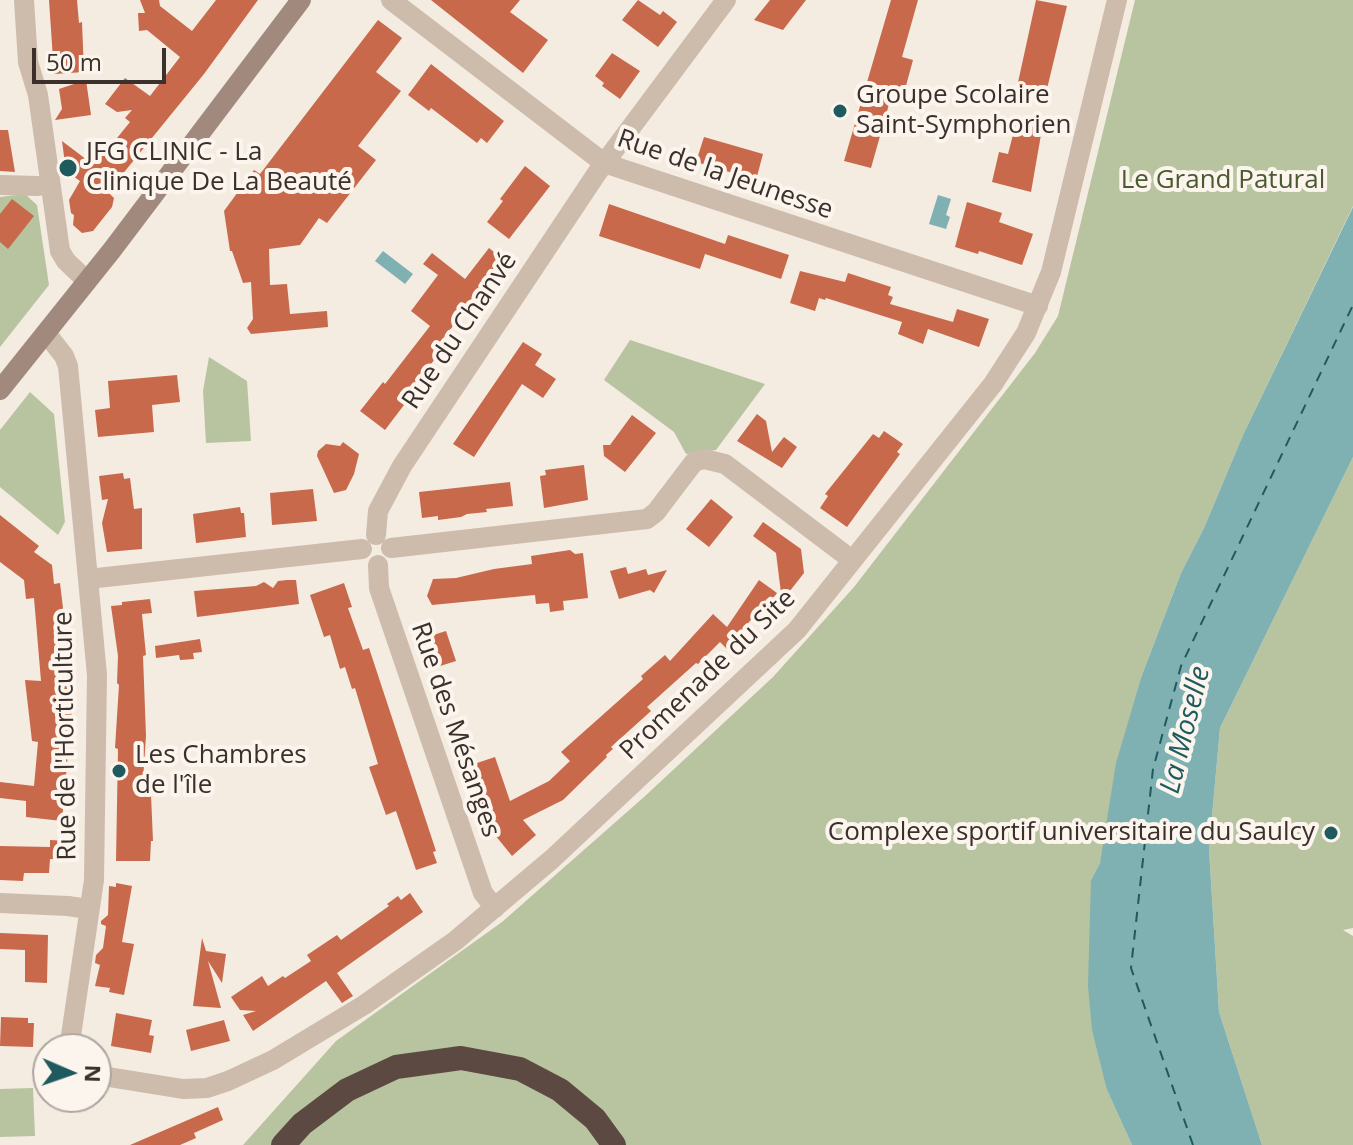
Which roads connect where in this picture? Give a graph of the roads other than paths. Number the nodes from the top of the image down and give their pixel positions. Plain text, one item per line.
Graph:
1 (24, 0) edge
2 (301, 0) edge
3 (391, 0) edge
4 (726, 0) edge
5 (1117, 0) edge
6 (604, 163) junction
7 (50, 184) junction
8 (0, 185) edge
9 (87, 281) junction
10 (1038, 306) junction
11 (46, 333) junction
12 (0, 390) edge
13 (376, 544) junction
14 (852, 560) junction
15 (88, 579) junction
16 (0, 903) edge
17 (495, 908) junction
18 (88, 909) junction
19 (71, 1033) edge
20 (112, 1078) edge
21 (283, 1145) edge
22 (614, 1145) edge

1 - 7 street
2 - 9 main road
3 - 6 street, Rue de la Jeunesse
4 - 6 street, Rue du Chanvé
5 - 10 street, Promenade du Site
6 - 10 street, Rue de la Jeunesse
6 - 13 street, Rue du Chanvé
7 - 8 street
7 - 9 street
9 - 11 main road
10 - 14 street, Promenade du Site
11 - 12 main road
11 - 15 street, Rue de l'Horticulture
13 - 14 street
13 - 15 street
13 - 17 street, Rue des Mésanges
14 - 17 street, Promenade du Site
15 - 18 street, Rue de l'Horticulture
16 - 18 street
17 - 20 street, Promenade du Site
18 - 19 street, Rue de l'Horticulture
21 - 22 highway

